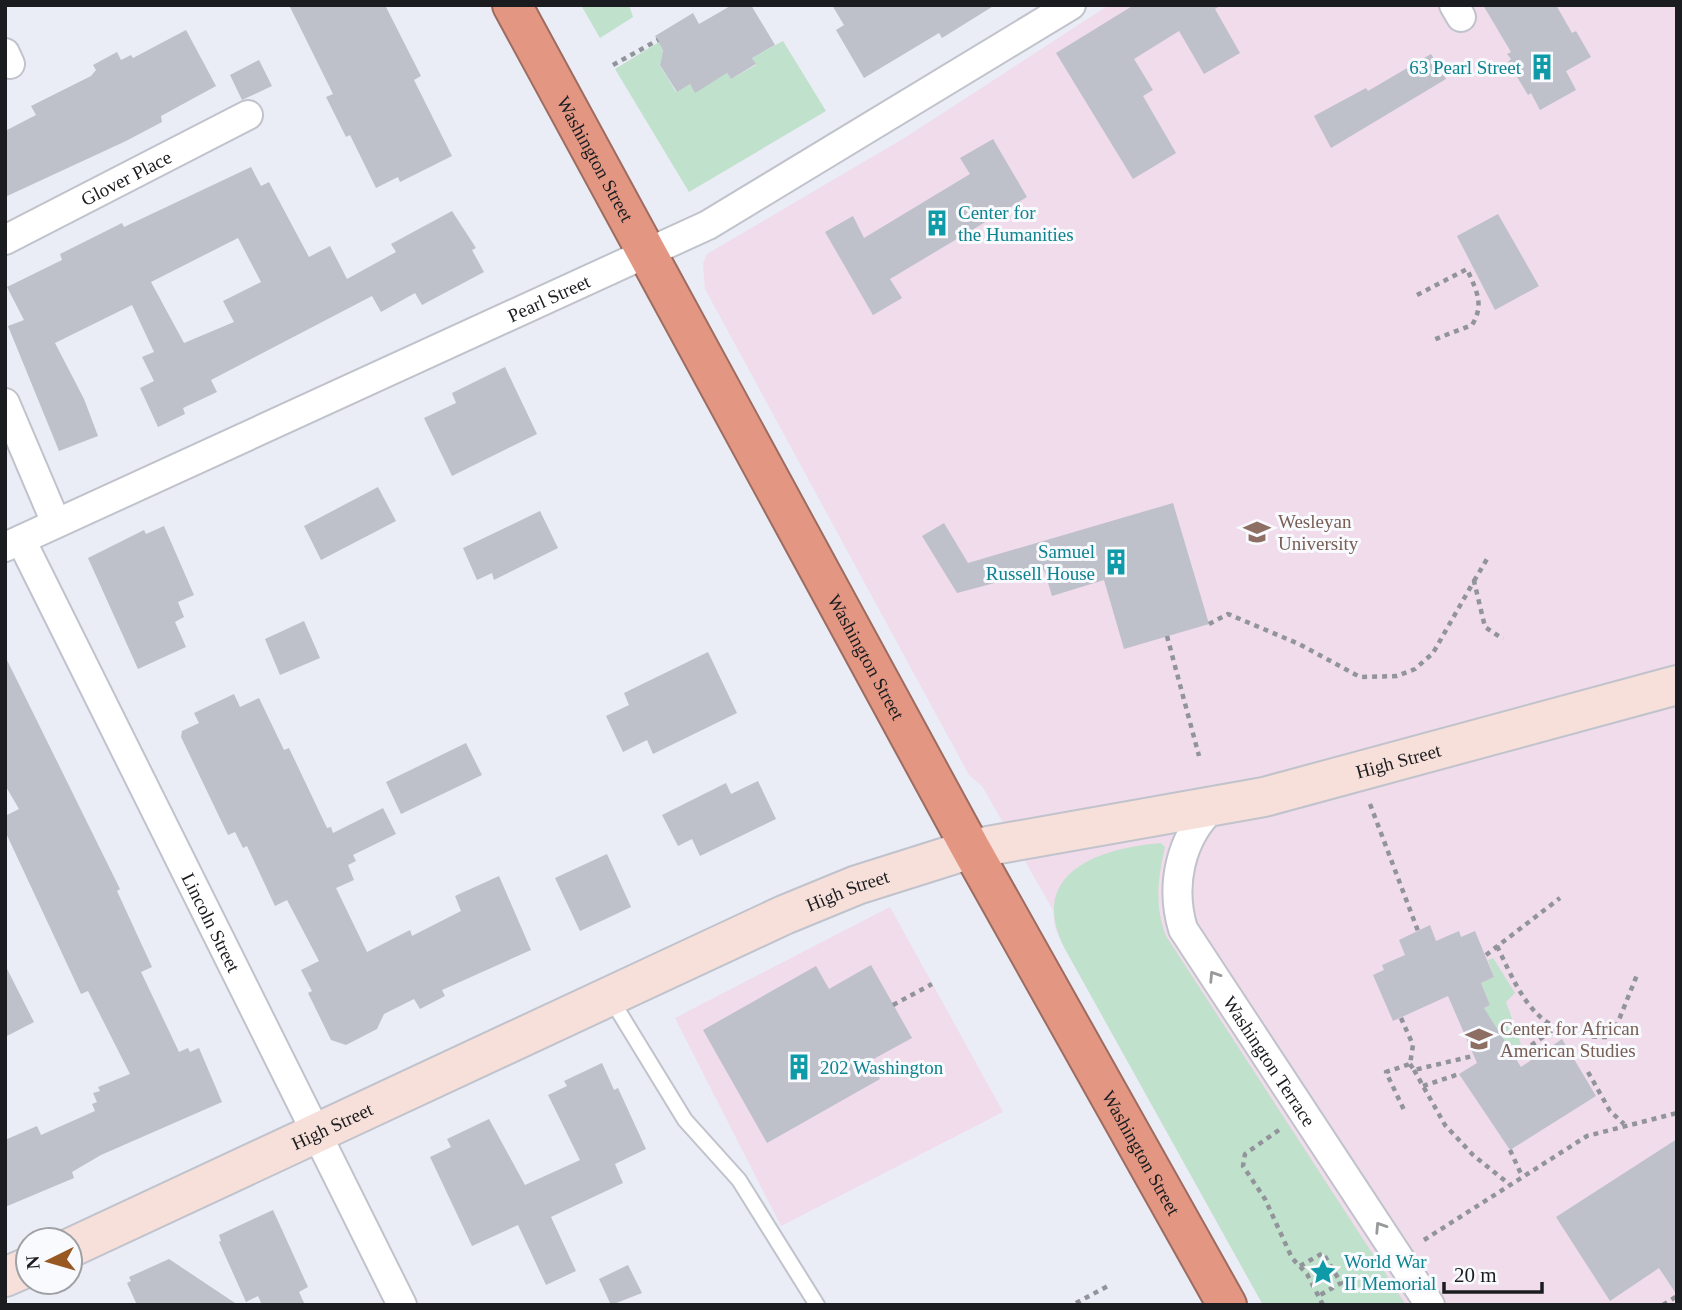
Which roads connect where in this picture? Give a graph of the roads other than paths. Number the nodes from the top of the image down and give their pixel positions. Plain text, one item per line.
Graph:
1 (512, 5) edge
2 (1071, 5) edge
3 (248, 115) dead end
4 (5, 240) edge
5 (648, 253) junction
6 (5, 403) edge
7 (56, 523) junction
8 (13, 543) edge
9 (1677, 685) edge
10 (1213, 807) junction
11 (971, 849) junction
12 (609, 997) junction
13 (316, 1135) junction
14 (84, 1242) edge
15 (402, 1305) edge
16 (817, 1305) edge
17 (1227, 1305) edge
18 (1430, 1305) edge

1 - 5 highway, Washington Street
2 - 5 street, Pearl Street
3 - 4 street, Glover Place
5 - 7 street, Pearl Street
5 - 11 highway, Washington Street
6 - 7 street
7 - 8 street, Pearl Street
8 - 13 street, Lincoln Street
9 - 10 street, High Street
10 - 11 street, High Street
18 -> 10 street, Washington Terrace
11 - 12 street, High Street
11 - 17 highway, Washington Street
12 - 13 street, High Street
12 - 16 lane
13 - 14 street, High Street
13 - 15 street, Lincoln Street

